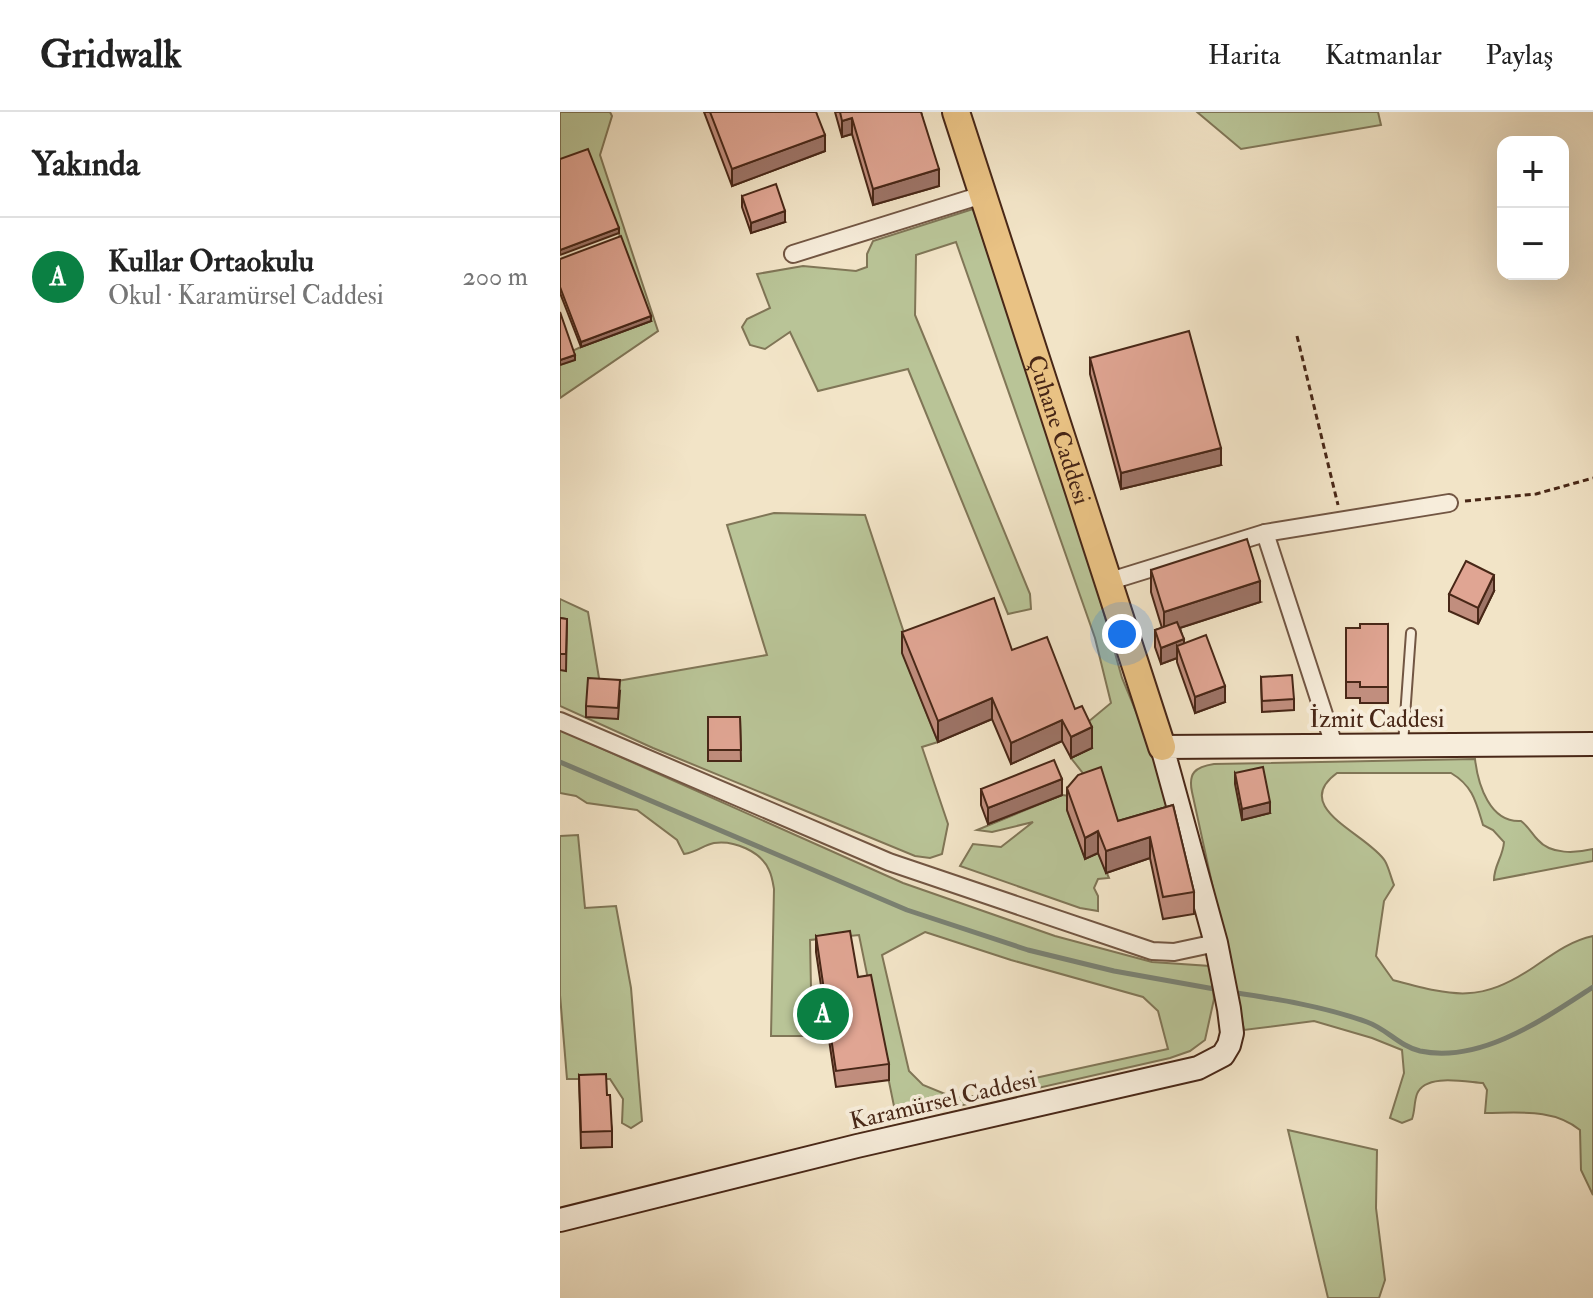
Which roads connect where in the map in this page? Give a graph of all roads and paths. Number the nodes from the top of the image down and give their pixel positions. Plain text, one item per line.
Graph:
1 (956, 112) edge
2 (982, 195) junction
3 (793, 254) dead end
4 (1297, 336) dead end
5 (1593, 478) edge
6 (1449, 503) joint
7 (1341, 521) junction
8 (1265, 533) junction
9 (1107, 582) junction
10 (1411, 633) dead end
11 (560, 721) edge
12 (1593, 744) edge
13 (1334, 745) junction
14 (1402, 745) junction
15 (1162, 747) junction
16 (1218, 953) junction
17 (560, 1220) edge

1 - 2 main road, Çuhane Caddesi
2 - 3 street
2 - 9 main road, Çuhane Caddesi
4 - 7 path
5 - 6 path
6 - 7 street
7 - 8 street
8 - 9 street
8 - 13 street
9 - 15 main road, Çuhane Caddesi
10 - 14 lane
11 - 16 street
12 - 14 main road, İzmit Caddesi
13 - 14 main road, İzmit Caddesi
13 - 15 main road, İzmit Caddesi
15 - 16 main road, Karamürsel Caddesi
16 - 17 main road, Karamürsel Caddesi

